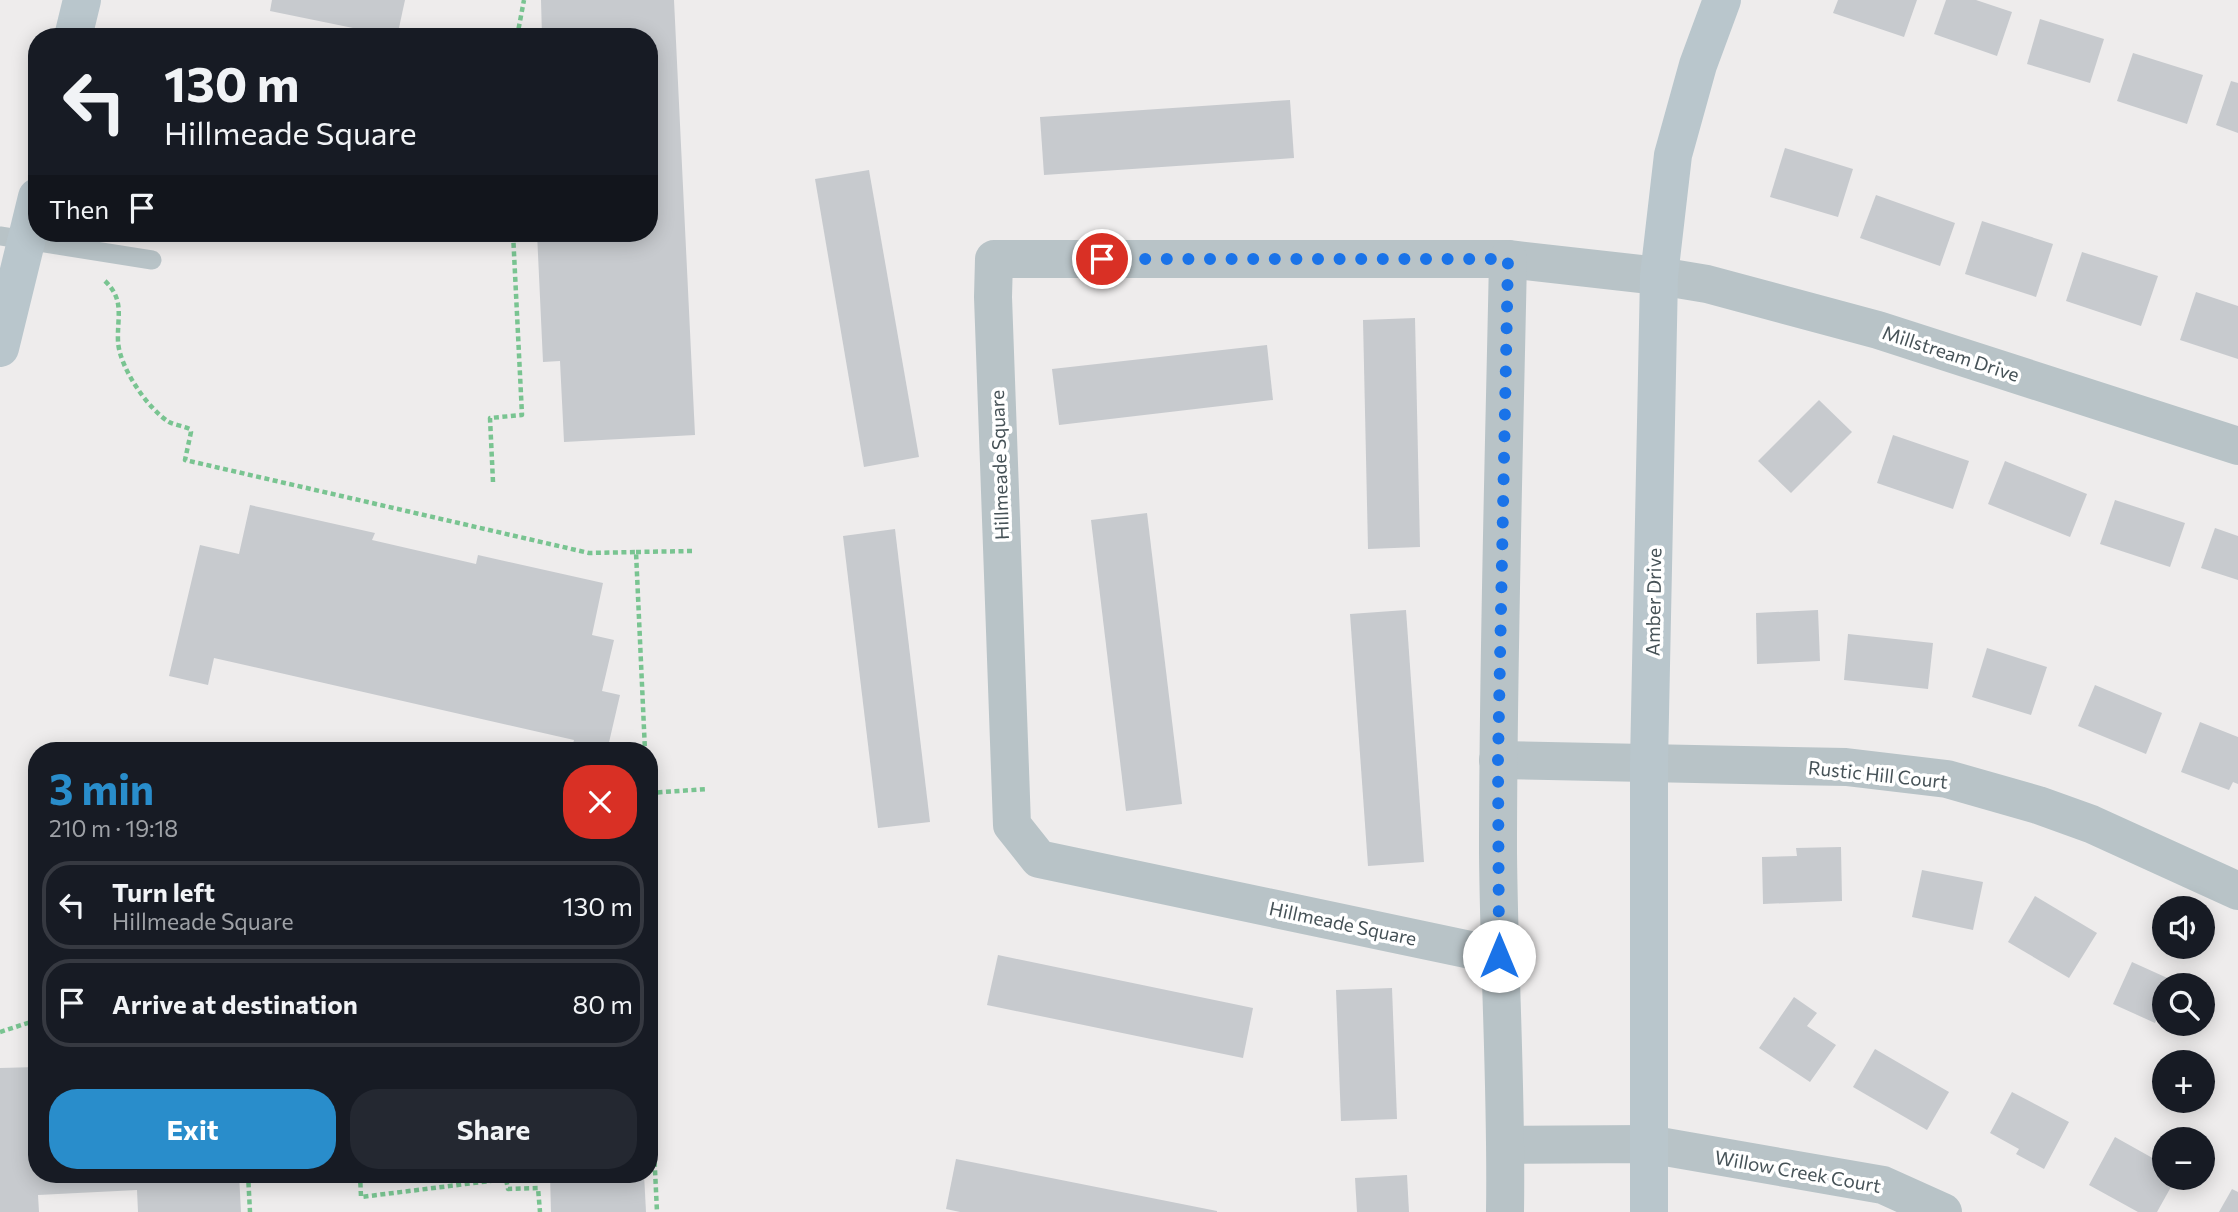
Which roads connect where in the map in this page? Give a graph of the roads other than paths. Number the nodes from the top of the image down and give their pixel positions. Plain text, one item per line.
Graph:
1 (82, 0) edge
2 (1722, 0) edge
3 (75, 28) edge
4 (28, 213) edge
5 (13, 239) edge
6 (33, 242) edge
7 (1508, 259) junction
8 (152, 260) dead end
9 (1659, 276) junction
10 (0, 348) edge
11 (2238, 446) edge
12 (1498, 760) junction
13 (1649, 763) junction
14 (2238, 891) edge
15 (1499, 956) junction
16 (1648, 1144) junction
17 (1506, 1145) junction
18 (1505, 1212) edge
19 (1649, 1212) edge
20 (1943, 1212) edge

1 - 3 street
2 - 9 street, Amber Drive
4 - 5 street
5 - 10 street
6 - 8 lane
7 - 9 street, Hillmeade Square
7 - 12 street
7 - 15 street, Hillmeade Square
9 - 11 street, Millstream Drive
9 - 13 street, Amber Drive
12 - 13 street, Rustic Hill Court
12 - 15 street
13 - 14 street, Rustic Hill Court
13 - 16 street, Amber Drive
15 - 17 street
16 - 17 street, Willow Creek Court
16 - 19 street, Amber Drive
16 - 20 street, Willow Creek Court
17 - 18 street

